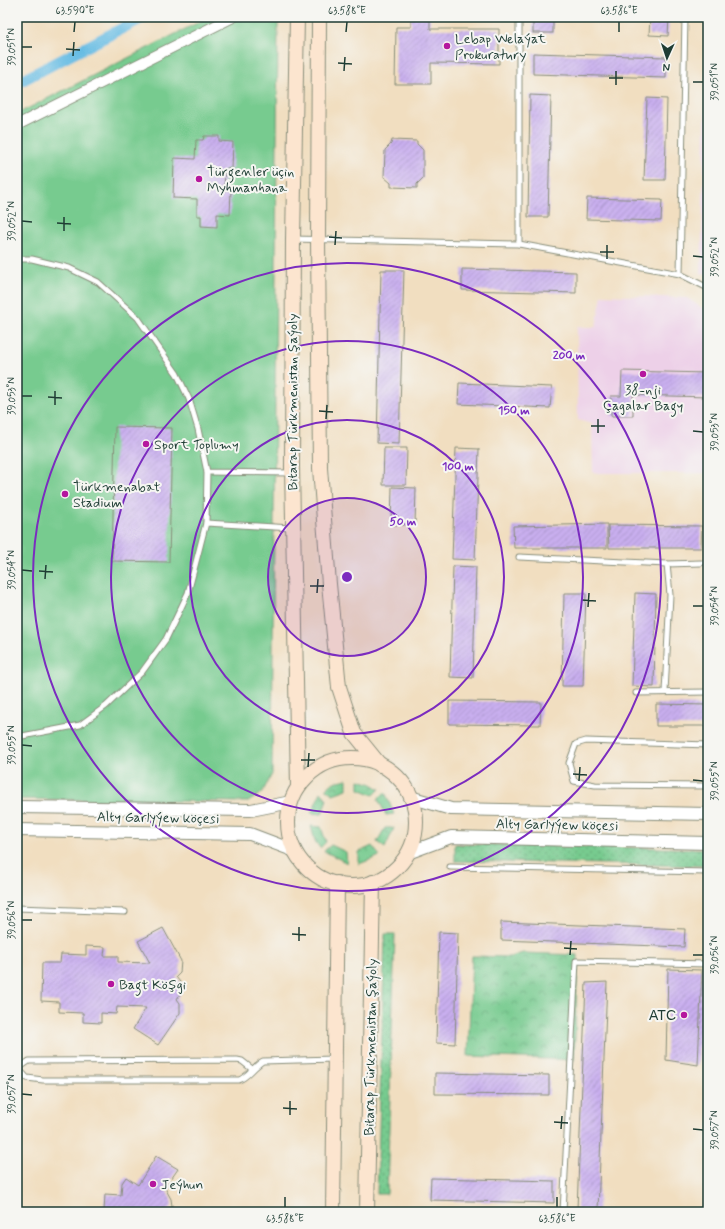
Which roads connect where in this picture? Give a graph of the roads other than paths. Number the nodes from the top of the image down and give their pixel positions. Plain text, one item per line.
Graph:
1 (234, 17) edge
2 (297, 17) edge
3 (319, 17) edge
4 (519, 17) edge
5 (685, 17) edge
6 (17, 125) edge
7 (293, 239) junction
8 (318, 240) junction
9 (518, 244) junction
10 (17, 259) edge
11 (680, 274) junction
12 (708, 288) edge
13 (207, 472) junction
14 (292, 473) junction
15 (206, 523) junction
16 (293, 528) junction
17 (519, 557) dead end
18 (701, 563) dead end
19 (667, 564) junction
20 (665, 692) junction
21 (708, 692) edge
22 (636, 693) dead end
23 (17, 737) edge
24 (708, 745) edge
25 (380, 765) junction
26 (708, 786) edge
27 (298, 788) junction
28 (410, 797) junction
29 (291, 802) junction
30 (17, 807) edge
31 (708, 814) edge
32 (17, 830) edge
33 (708, 843) edge
34 (295, 851) junction
35 (408, 853) junction
36 (450, 867) dead end
37 (708, 872) edge
38 (372, 882) junction
39 (337, 883) junction
40 (17, 908) edge
41 (125, 912) dead end
42 (708, 964) edge
43 (335, 1059) junction
44 (18, 1068) edge
45 (252, 1069) junction
46 (708, 1187) edge
47 (708, 1199) edge
48 (333, 1212) edge
49 (367, 1212) edge
50 (563, 1212) edge
51 (707, 1212) edge

1 - 6 street
2 - 7 main road, Bitarap Türkmenistan şaýoly
3 - 8 main road, Bitarap Türkmenistan şaýoly
4 - 9 lane
5 - 11 lane
7 - 8 lane
7 - 14 main road, Bitarap Türkmenistan şaýoly
8 - 9 lane
8 - 25 main road, Bitarap Türkmenistan şaýoly
9 - 11 lane
10 - 13 lane
11 - 12 lane
13 - 14 lane
13 - 15 lane
14 - 16 main road, Bitarap Türkmenistan şaýoly
15 - 16 lane
15 - 23 lane
16 - 27 main road, Bitarap Türkmenistan şaýoly
17 - 19 lane
18 - 19 lane
19 - 20 lane
20 - 21 lane
20 - 22 lane
24 - 26 lane
25 - 27 main road
25 - 28 main road
27 - 29 main road
28 - 31 street, Alty Garlyýew köçesi
28 - 35 main road
29 - 30 street, Alty Garlyýew köçesi
29 - 34 main road
32 - 34 street, Alty Garlyýew köçesi
33 - 35 street, Alty Garlyýew köçesi
34 - 39 main road
35 - 38 main road
36 - 37 lane
38 - 39 main road
38 - 49 main road, Bitarap Türkmenistan şaýoly
39 - 43 main road
40 - 41 lane
42 - 50 lane
43 - 45 lane
43 - 48 main road
44 - 45 lane
44 - 45 lane
46 - 47 street
47 - 51 street

